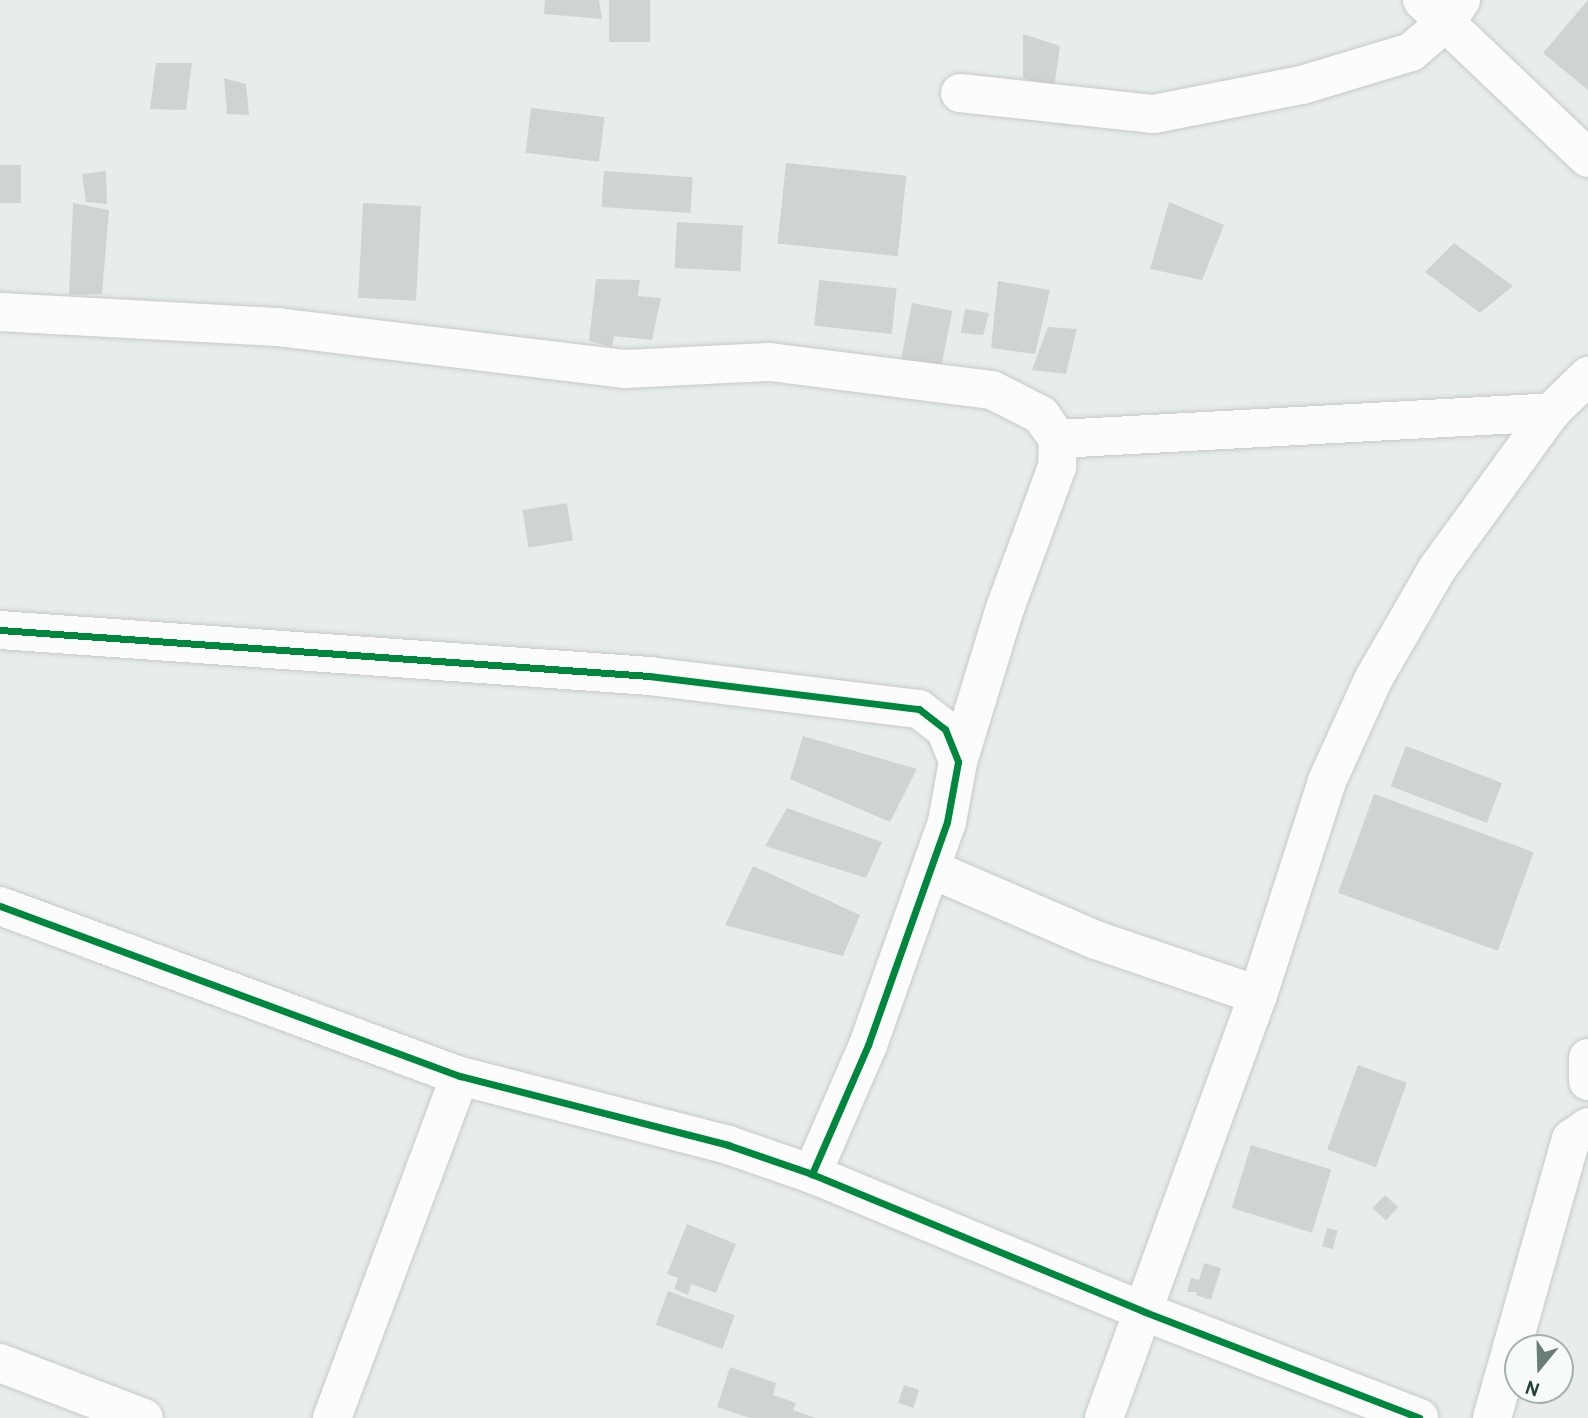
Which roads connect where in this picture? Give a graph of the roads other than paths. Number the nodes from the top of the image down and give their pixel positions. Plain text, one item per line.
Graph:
1 (1443, 8) edge
2 (960, 93) dead end
3 (1588, 158) edge
4 (0, 312) edge
5 (1588, 376) edge
6 (1551, 412) junction
7 (1058, 439) junction
8 (0, 630) edge
9 (958, 762) junction
10 (931, 869) junction
11 (0, 906) edge
12 (1258, 995) junction
13 (1588, 1058) edge
14 (460, 1076) junction
15 (1588, 1081) edge
16 (1588, 1127) edge
17 (812, 1174) junction
18 (1145, 1311) junction
19 (0, 1363) edge
20 (144, 1418) edge
21 (332, 1418) edge
22 (1104, 1418) edge
23 (1419, 1418) edge
24 (1492, 1418) edge

1 - 2 street
1 - 3 street
4 - 7 street
5 - 6 street
6 - 7 street
6 - 12 street
7 - 9 street
8 - 9 street
9 - 10 street
10 - 12 street
10 - 17 street
11 - 14 street
12 - 18 street
13 - 15 street
14 - 17 street
14 - 21 street
16 - 24 street
17 - 18 street
18 - 22 street
18 - 23 street
19 - 20 street

